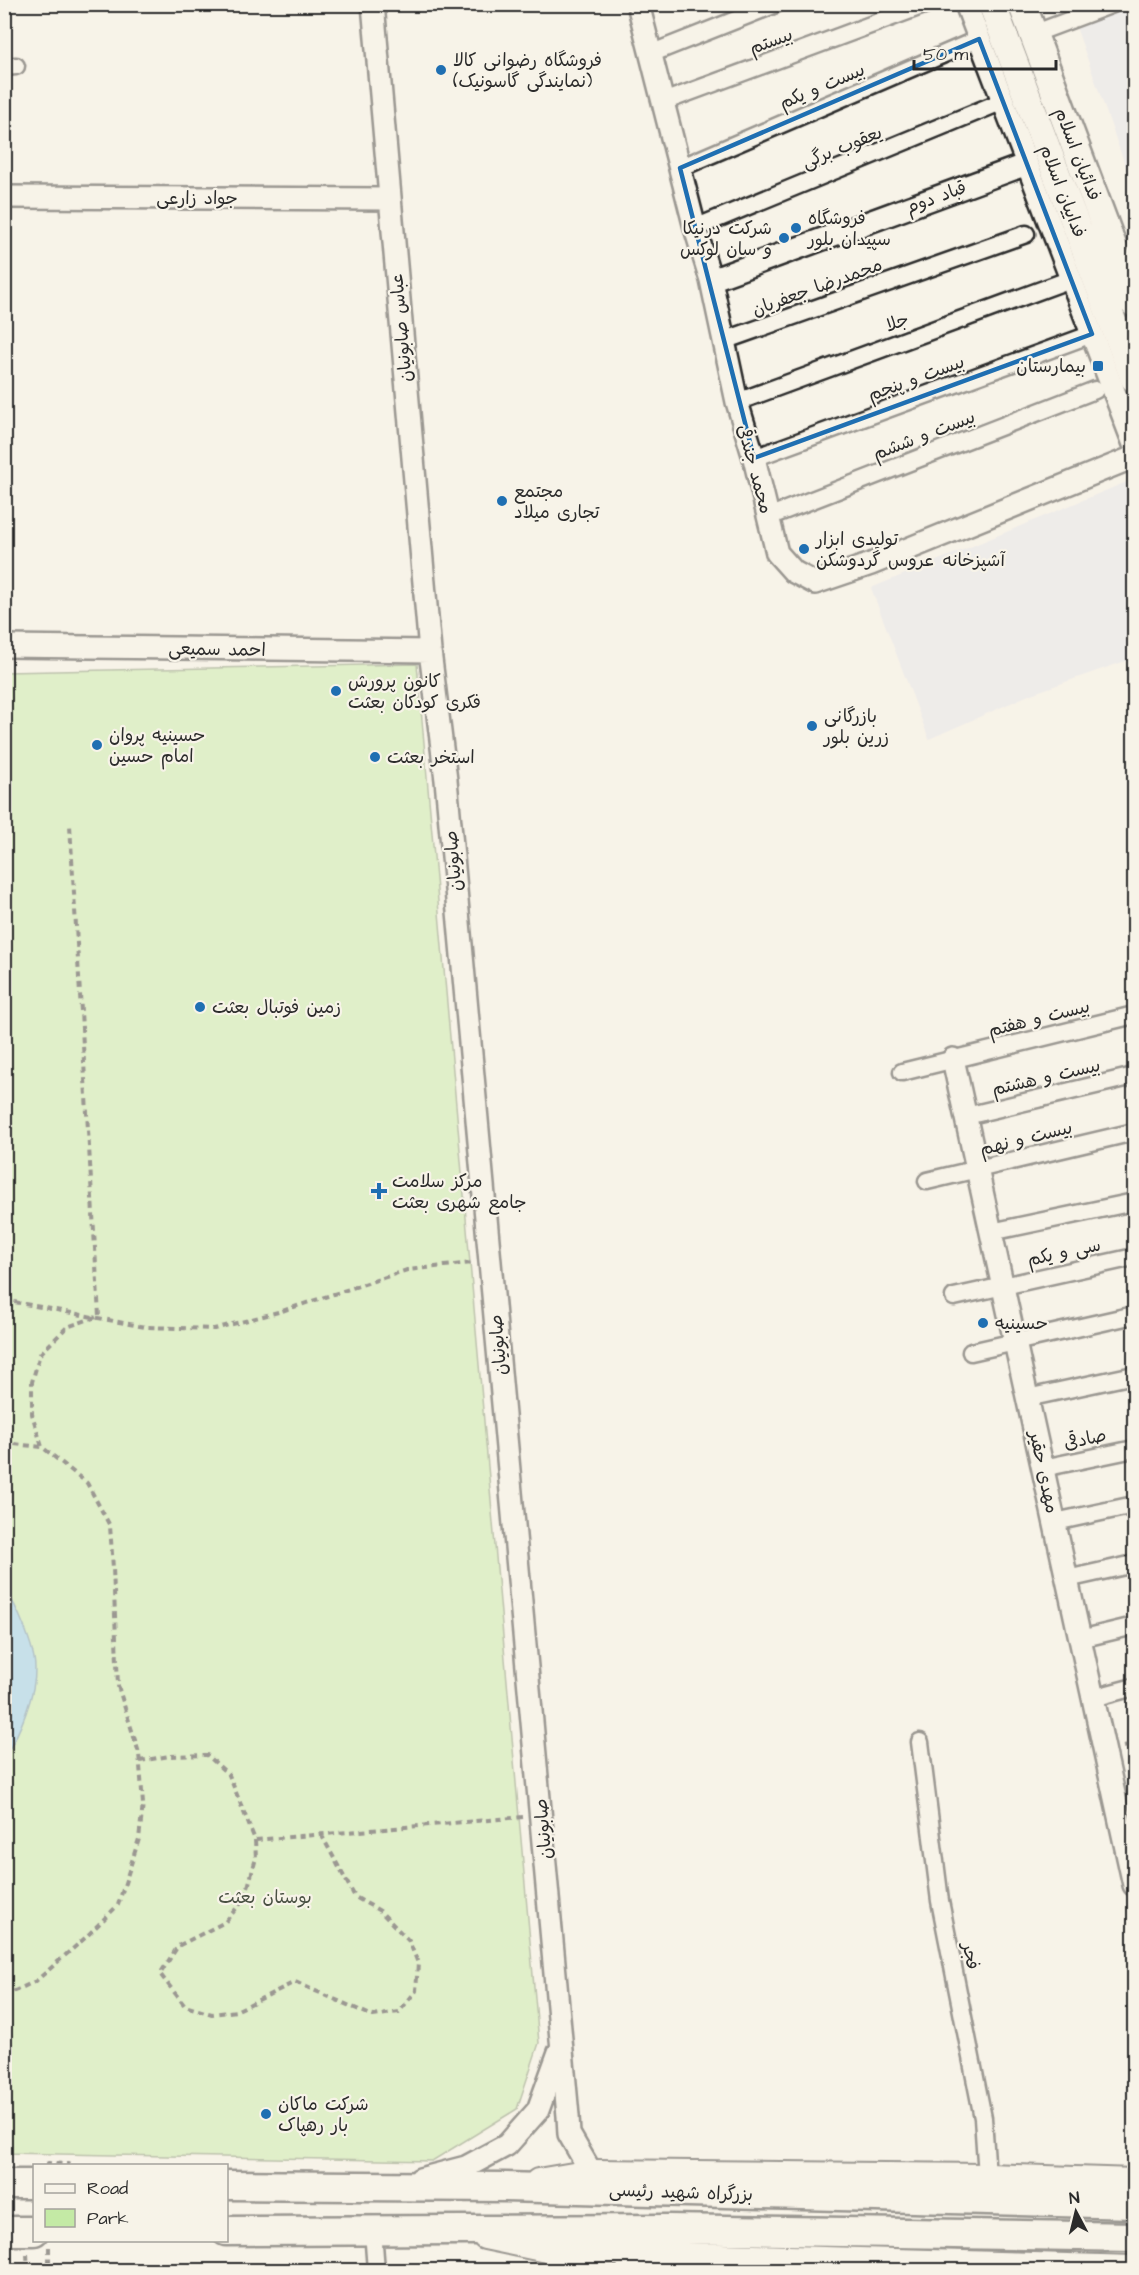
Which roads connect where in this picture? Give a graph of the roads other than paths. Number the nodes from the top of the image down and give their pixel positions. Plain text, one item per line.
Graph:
1 (373, 4) edge
2 (638, 4) edge
3 (776, 4) edge
4 (927, 4) edge
5 (966, 4) edge
6 (992, 4) edge
7 (1022, 4) edge
8 (1113, 4) edge
9 (1033, 33) junction
10 (979, 39) junction
11 (650, 54) junction
12 (663, 102) junction
13 (1003, 102) junction
14 (1027, 164) junction
15 (680, 168) junction
16 (4, 197) edge
17 (390, 199) junction
18 (695, 228) junction
19 (1026, 234) dead end
20 (1071, 279) junction
21 (711, 280) junction
22 (1134, 303) edge
23 (1092, 334) junction
24 (723, 341) junction
25 (1134, 378) edge
26 (1095, 390) dead end
27 (737, 402) junction
28 (1134, 444) edge
29 (1134, 457) edge
30 (754, 458) junction
31 (768, 517) junction
32 (4, 646) edge
33 (430, 651) junction
34 (1134, 1015) edge
35 (953, 1059) junction
36 (902, 1072) dead end
37 (1134, 1076) edge
38 (966, 1116) junction
39 (1134, 1132) edge
40 (977, 1170) junction
41 (927, 1181) dead end
42 (1134, 1202) edge
43 (991, 1232) junction
44 (1134, 1257) edge
45 (1003, 1285) junction
46 (954, 1297) dead end
47 (1134, 1315) edge
48 (1016, 1342) junction
49 (971, 1352) dead end
50 (1134, 1375) edge
51 (1028, 1398) junction
52 (1134, 1449) edge
53 (1043, 1468) junction
54 (1134, 1505) edge
55 (1055, 1522) junction
56 (1134, 1564) edge
57 (1067, 1580) junction
58 (1134, 1626) edge
59 (1080, 1639) junction
60 (1134, 1687) edge
61 (1093, 1698) junction
62 (920, 1742) dead end
63 (1134, 1885) edge
64 (562, 2040) junction
65 (591, 2172) junction
66 (33, 2176) edge
67 (987, 2176) junction
68 (1134, 2181) edge
69 (4, 2184) edge
70 (228, 2185) edge
71 (394, 2186) junction
72 (505, 2187) junction
73 (667, 2192) junction
74 (1134, 2204) edge
75 (4, 2230) edge
76 (33, 2230) edge
77 (228, 2231) edge
78 (373, 2231) junction
79 (453, 2231) junction
80 (1134, 2237) edge
81 (661, 2254) junction
82 (556, 2261) edge
83 (1134, 2268) edge
84 (1078, 2269) edge
85 (376, 2271) edge
86 (627, 2271) edge

1 - 17 street, عباس صابونیان
2 - 11 street, محمد جندقی
3 - 11 street
4 - 12 street, بیستم
5 - 10 street
6 - 25 main road, فداییان اسلام
7 - 9 main road, فدائیان اسلام
8 - 9 street
9 - 22 main road, فدائیان اسلام
10 - 13 street
10 - 15 street, بیست و یکم
11 - 12 street, محمد جندقی
12 - 15 street, محمد جندقی
13 - 14 street
13 - 18 street, یعقوب برگی
14 - 20 street
14 - 21 street, قباد دوم
15 - 18 street, محمد جندقی
16 - 17 street, جواد زارعی
17 - 33 street, عباس صابونیان
18 - 21 street, محمد جندقی
19 - 24 street, محمدرضا جعفریان
20 - 23 street
20 - 27 street, جلا
21 - 24 street, محمد جندقی
23 - 28 street
23 - 30 street, بیست و پنجم
24 - 27 street, محمد جندقی
26 - 31 street, بیست و ششم
27 - 30 street, محمد جندقی
29 - 31 street, محمد جندقی
30 - 31 street, محمد جندقی
32 - 33 street, احمد سمیعی
33 - 64 street, صابونیان
34 - 35 street, بیست و هفتم
35 - 36 street, بیست و هفتم
35 - 38 street, مهدی حقیر
37 - 38 street, بیست و هشتم
38 - 40 street, مهدی حقیر
39 - 40 street, بیست و نهم
40 - 41 street, بیست و نهم
40 - 43 street, مهدی حقیر
42 - 43 street
43 - 45 street, مهدی حقیر
44 - 45 street, سی و یکم
45 - 46 street, سی و یکم
45 - 48 street, مهدی حقیر
47 - 48 street
48 - 49 street
48 - 51 street, مهدی حقیر
50 - 51 street
51 - 53 street, مهدی حقیر
52 - 53 street, صادقی
53 - 55 street, مهدی حقیر
54 - 55 street
55 - 57 street, مهدی حقیر
56 - 57 street
57 - 59 street, مهدی حقیر
58 - 59 street
59 - 61 street, مهدی حقیر
60 - 61 street
61 - 63 street, مهدی حقیر
62 - 67 street, فجر
64 - 65 street
64 - 71 street
65 - 67 main road
65 - 72 main road
65 - 73 street
66 - 69 highway
67 - 68 main road
70 - 71 highway, بزرگراه شهید رئیسی
71 - 72 highway, بزرگراه شهید رئیسی
72 - 73 highway, بزرگراه شهید رئیسی
73 - 74 highway, بزرگراه شهید رئیسی
75 - 76 highway
77 - 78 highway, بزرگراه شهید رئیسی
78 - 79 highway, بزرگراه شهید رئیسی
78 - 85 street
79 - 80 highway, بزرگراه شهید رئیسی
79 - 82 main road
81 - 82 main road
81 - 84 main road
81 - 86 street
83 - 84 main road

